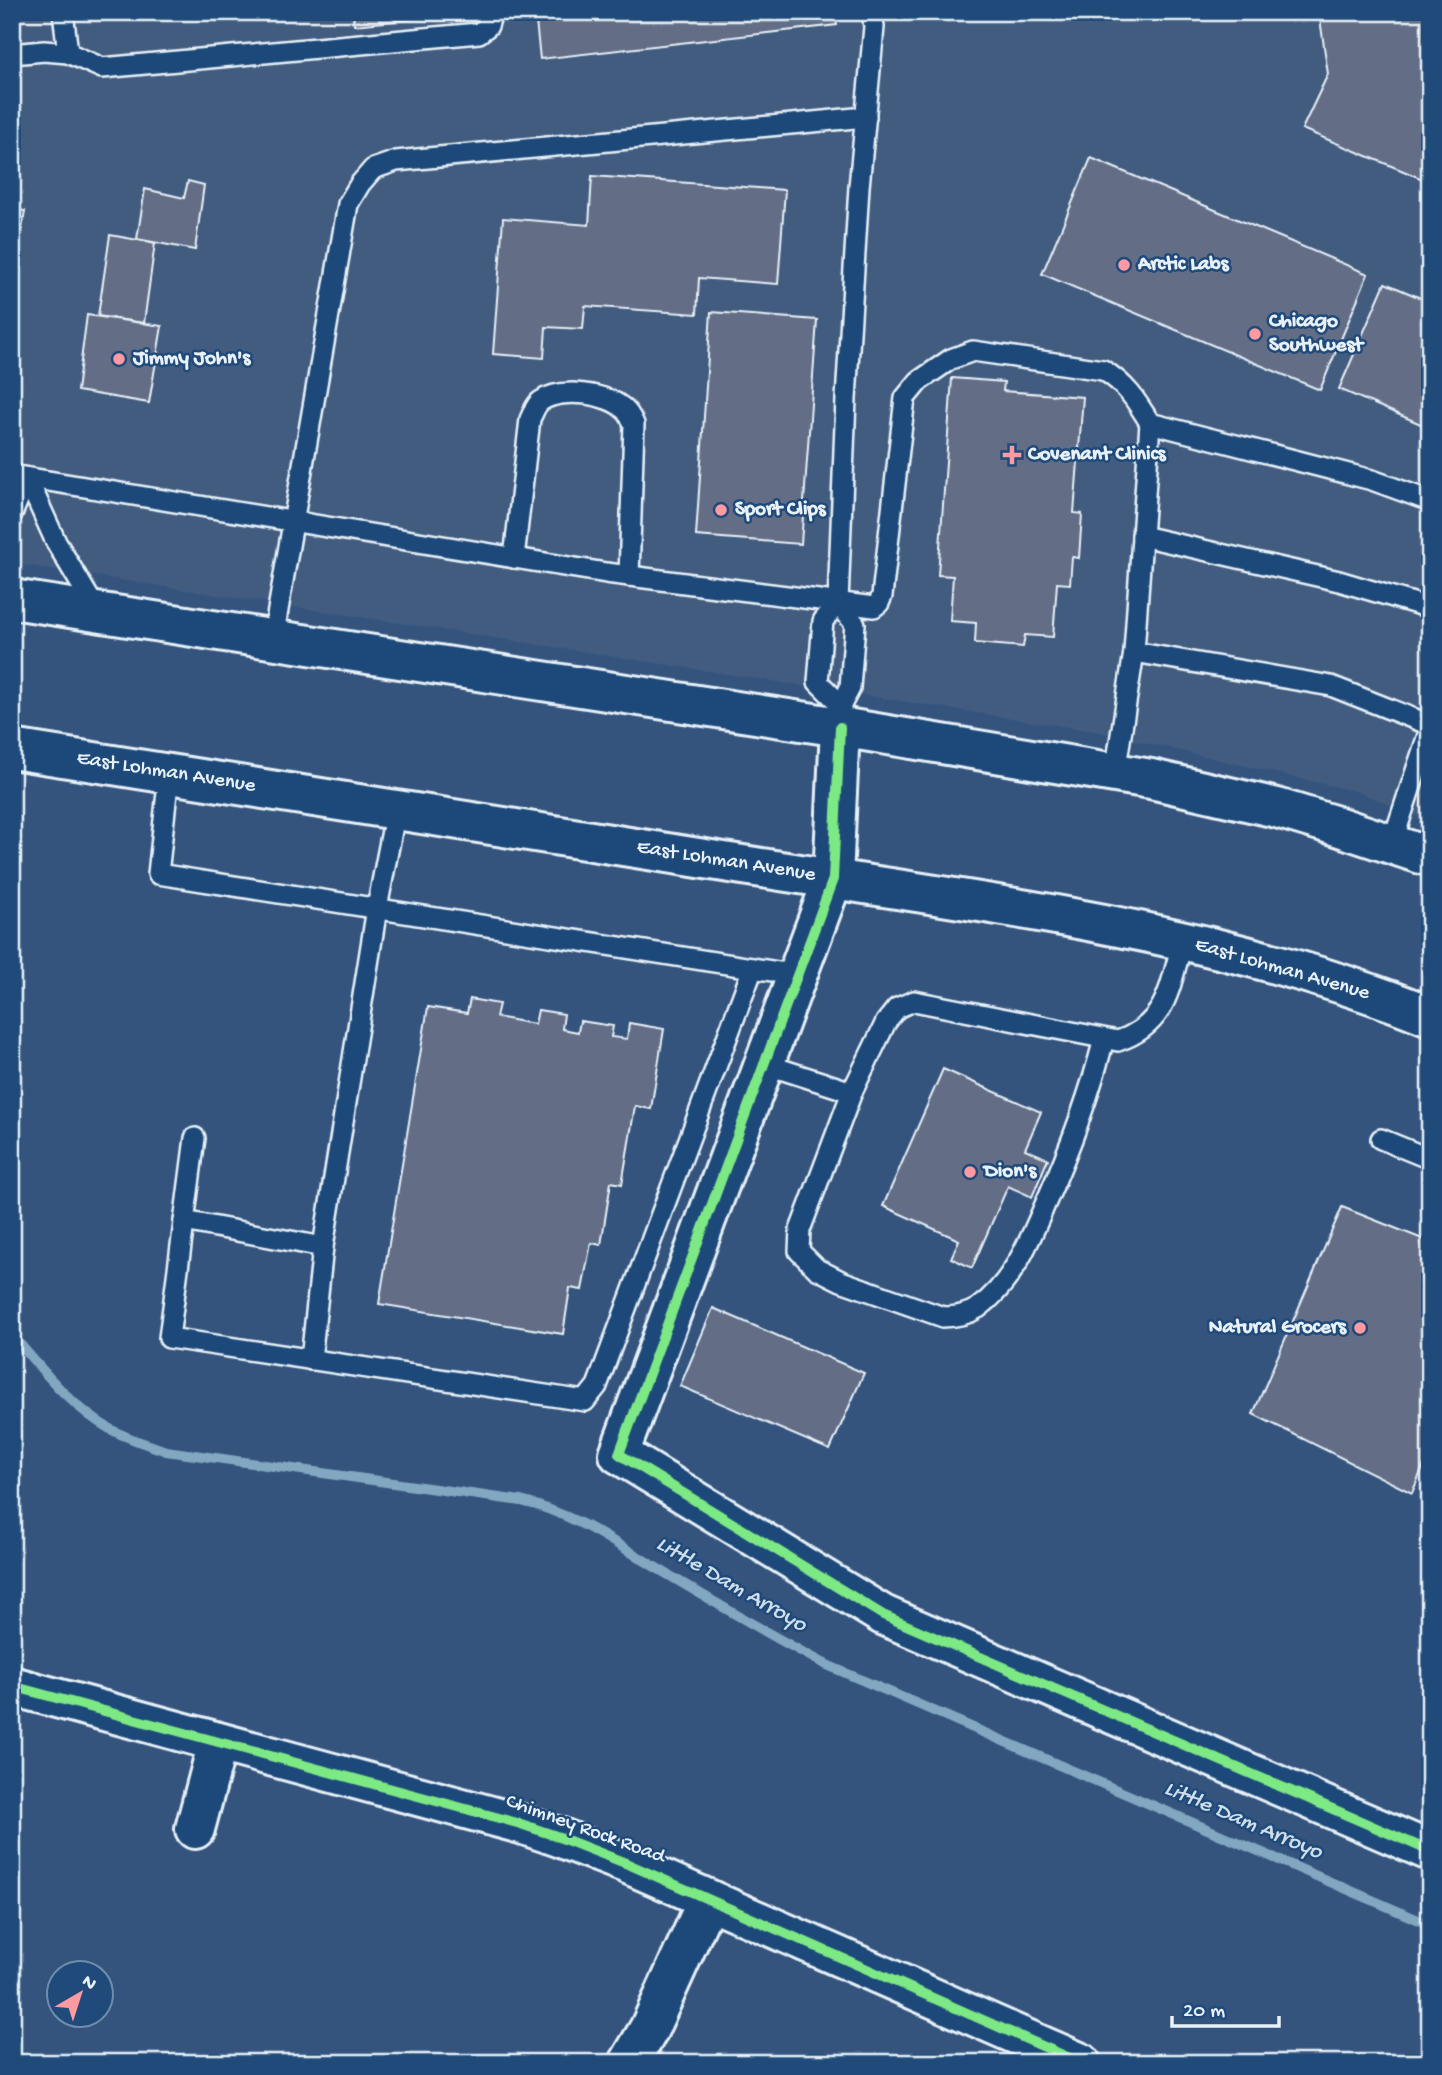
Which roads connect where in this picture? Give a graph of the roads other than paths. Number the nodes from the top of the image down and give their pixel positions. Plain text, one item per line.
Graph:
1 (63, 12) edge
2 (492, 12) edge
3 (872, 12) edge
4 (68, 52) junction
5 (12, 54) edge
6 (866, 117) junction
7 (1150, 423) junction
8 (20, 477) edge
9 (1430, 501) edge
10 (12, 514) edge
11 (292, 520) junction
12 (1142, 536) junction
13 (514, 558) junction
14 (629, 576) junction
15 (12, 598) edge
16 (838, 603) junction
17 (1430, 608) edge
18 (98, 612) junction
19 (272, 639) junction
20 (1134, 652) junction
21 (841, 716) junction
22 (1430, 727) edge
23 (12, 749) edge
24 (1115, 773) junction
25 (169, 774) junction
26 (396, 810) junction
27 (1392, 844) junction
28 (1430, 857) edge
29 (833, 879) junction
30 (377, 908) junction
31 (1183, 941) junction
32 (753, 968) junction
33 (797, 975) junction
34 (1430, 1016) edge
35 (1104, 1039) junction
36 (765, 1064) junction
37 (852, 1092) junction
38 (195, 1138) dead end
39 (1381, 1139) dead end
40 (1430, 1159) edge
41 (184, 1221) junction
42 (323, 1247) junction
43 (311, 1360) junction
44 (12, 1686) edge
45 (218, 1742) junction
46 (195, 1829) dead end
47 (1430, 1851) edge
48 (708, 1899) junction
49 (629, 2063) edge
50 (1081, 2063) edge

1 - 4 lane
2 - 4 lane
3 - 6 lane
4 - 5 lane
6 - 11 lane
6 - 16 lane
7 - 9 lane
7 - 12 lane
7 - 16 lane
8 - 10 lane
8 - 11 lane
8 - 18 lane
11 - 13 lane
11 - 19 lane
12 - 17 lane
12 - 20 lane
13 - 14 lane
13 - 14 lane
14 - 16 lane
15 - 18 street
16 - 21 lane
16 - 21 lane
18 - 19 street
19 - 21 street
20 - 22 lane
20 - 24 lane
21 - 24 street
21 - 29 street
22 - 27 lane
23 - 25 street, East Lohman Avenue
24 - 27 street
25 - 26 street, East Lohman Avenue
25 - 30 lane
26 - 29 street, East Lohman Avenue
26 - 30 lane
27 - 28 street
29 - 31 street, East Lohman Avenue
29 - 33 street
30 - 32 lane
30 - 42 lane
31 - 34 street, East Lohman Avenue
31 - 35 lane
32 - 33 lane
32 - 43 lane
33 - 36 street
35 - 37 lane
35 - 37 lane
36 - 37 lane
36 - 47 street
38 - 41 lane
39 - 40 lane
41 - 42 lane
41 - 43 lane
42 - 43 lane
44 - 45 street, Chimney Rock Road
45 - 46 street
45 - 48 street, Chimney Rock Road
48 - 49 street
48 - 50 street, Chimney Rock Road

